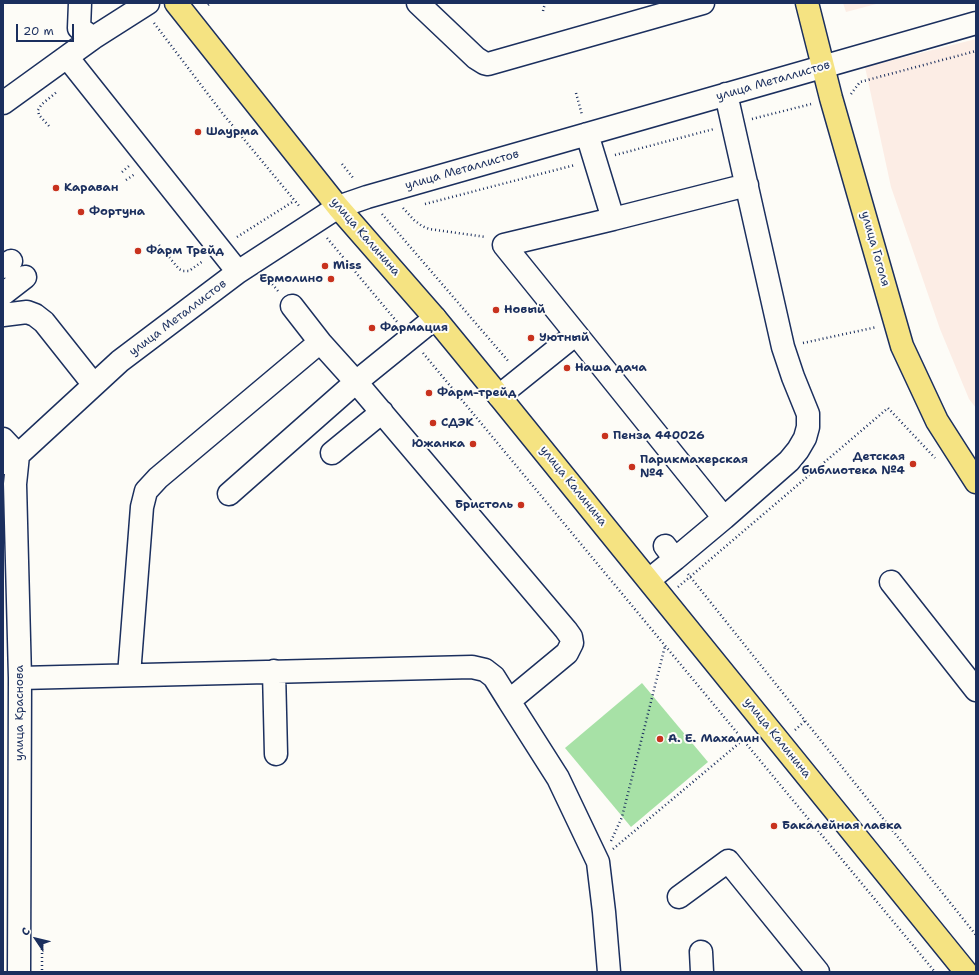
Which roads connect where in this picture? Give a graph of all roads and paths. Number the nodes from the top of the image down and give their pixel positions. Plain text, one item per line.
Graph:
1 (80, 3) edge
2 (176, 3) edge
3 (418, 3) edge
4 (545, 3) edge
5 (703, 3) edge
6 (807, 3) edge
7 (145, 5) edge
8 (543, 11) dead end
9 (976, 23) edge
10 (93, 38) junction
11 (976, 51) edge
12 (67, 57) junction
13 (823, 66) junction
14 (63, 87) dead end
15 (726, 94) junction
16 (832, 98) junction
17 (3, 104) edge
18 (49, 126) dead end
19 (587, 134) junction
20 (622, 153) dead end
21 (595, 160) junction
22 (342, 164) dead end
23 (747, 185) junction
24 (368, 197) junction
25 (423, 204) dead end
26 (409, 206) dead end
27 (338, 207) junction
28 (613, 219) junction
29 (315, 223) junction
30 (159, 245) dead end
31 (504, 245) junction
32 (205, 259) dead end
33 (245, 267) junction
34 (13, 268) edge
35 (3, 294) edge
36 (292, 306) joint
37 (3, 315) edge
38 (435, 318) junction
39 (879, 327) dead end
40 (576, 334) junction
41 (410, 338) junction
42 (320, 342) junction
43 (783, 347) junction
44 (356, 382) junction
45 (94, 385) junction
46 (528, 385) junction
47 (499, 396) junction
48 (382, 412) junction
49 (3, 438) edge
50 (332, 453) dead end
51 (10, 459) edge
52 (940, 464) dead end
53 (976, 482) edge
54 (229, 494) dead end
55 (724, 518) junction
56 (670, 552) junction
57 (690, 577) junction
58 (649, 580) junction
59 (891, 582) dead end
60 (664, 598) junction
61 (665, 645) junction
62 (274, 672) junction
63 (129, 675) junction
64 (20, 678) junction
65 (976, 690) edge
66 (509, 701) junction
67 (743, 740) junction
68 (276, 754) dead end
69 (598, 862) junction
70 (679, 897) dead end
71 (976, 934) edge
72 (609, 969) edge
73 (19, 972) edge
74 (818, 972) edge
75 (935, 972) edge
76 (966, 972) edge

1 - 10 street
2 - 27 main road, улица Калинина
3 - 5 street
4 - 8 path
6 - 13 main road, улица Гоголя
7 - 10 street
7 - 29 path
9 - 13 street, улица Металлистов
10 - 12 street
11 - 16 path
12 - 17 street
12 - 33 street
13 - 15 street, улица Металлистов
13 - 16 main road, улица Гоголя
14 - 18 path
15 - 19 street, улица Металлистов
15 - 23 street
16 - 53 main road, улица Гоголя
19 - 21 street
19 - 24 street, улица Металлистов
20 - 21 path
21 - 25 path
21 - 28 street
22 - 24 path
23 - 28 street
23 - 43 street
24 - 27 street, улица Металлистов
24 - 46 path
26 - 31 path
27 - 29 street, улица Металлистов
27 - 38 main road, улица Калинина
28 - 31 street
29 - 33 street, улица Металлистов
29 - 41 path
30 - 32 path
31 - 40 street
33 - 36 path
33 - 45 street, улица Металлистов
34 - 35 street
36 - 42 street
37 - 45 street
38 - 41 street
38 - 47 main road, улица Калинина
39 - 43 path
40 - 46 street
40 - 55 street
41 - 44 street
41 - 61 path
42 - 44 street
42 - 63 street
43 - 55 street
44 - 48 street
44 - 54 street
45 - 51 street, улица Металлистов
46 - 47 street
47 - 58 main road, улица Калинина
48 - 50 street
48 - 66 street
49 - 51 street
51 - 64 street, улица Краснова
52 - 57 path
55 - 56 street
56 - 57 path
56 - 58 street
57 - 60 path
57 - 71 path
58 - 60 main road, улица Калинина
59 - 65 street
60 - 76 main road, улица Калинина
61 - 67 path
61 - 69 path
62 - 63 street
62 - 66 street
62 - 68 street
63 - 64 street
64 - 73 street, улица Краснова
66 - 69 street
67 - 69 path
67 - 75 path
69 - 72 street
70 - 74 street

